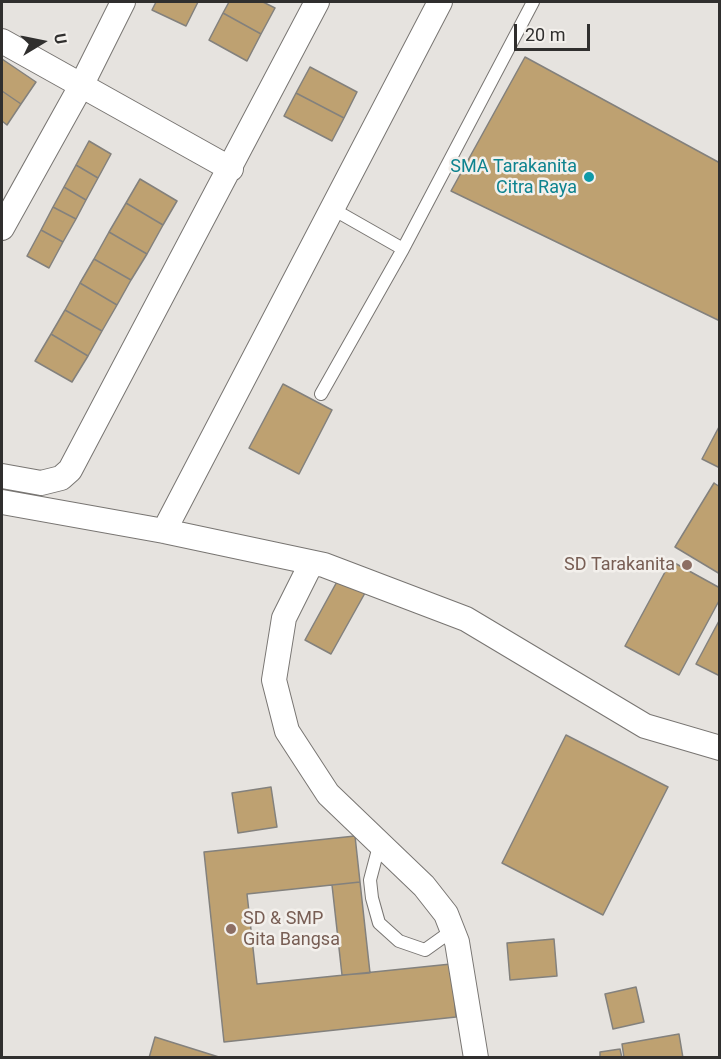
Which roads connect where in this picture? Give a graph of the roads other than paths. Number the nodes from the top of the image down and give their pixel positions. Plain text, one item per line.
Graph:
1 (123, 2) edge
2 (317, 2) edge
3 (440, 2) edge
4 (533, 2) edge
5 (2, 41) edge
6 (81, 86) junction
7 (231, 169) junction
8 (331, 208) junction
9 (2, 228) edge
10 (403, 249) junction
11 (321, 394) dead end
12 (2, 476) edge
13 (2, 502) edge
14 (164, 531) junction
15 (311, 564) junction
16 (720, 748) edge
17 (380, 842) junction
18 (453, 930) junction
19 (476, 1058) edge

1 - 6 street
2 - 7 street
3 - 8 street
4 - 10 lane
5 - 6 street
6 - 7 street
6 - 9 street
7 - 12 street
8 - 10 lane
8 - 14 street
10 - 11 lane
13 - 14 street
14 - 15 street
15 - 16 street
15 - 17 street
17 - 18 street
17 - 18 lane
18 - 19 street

